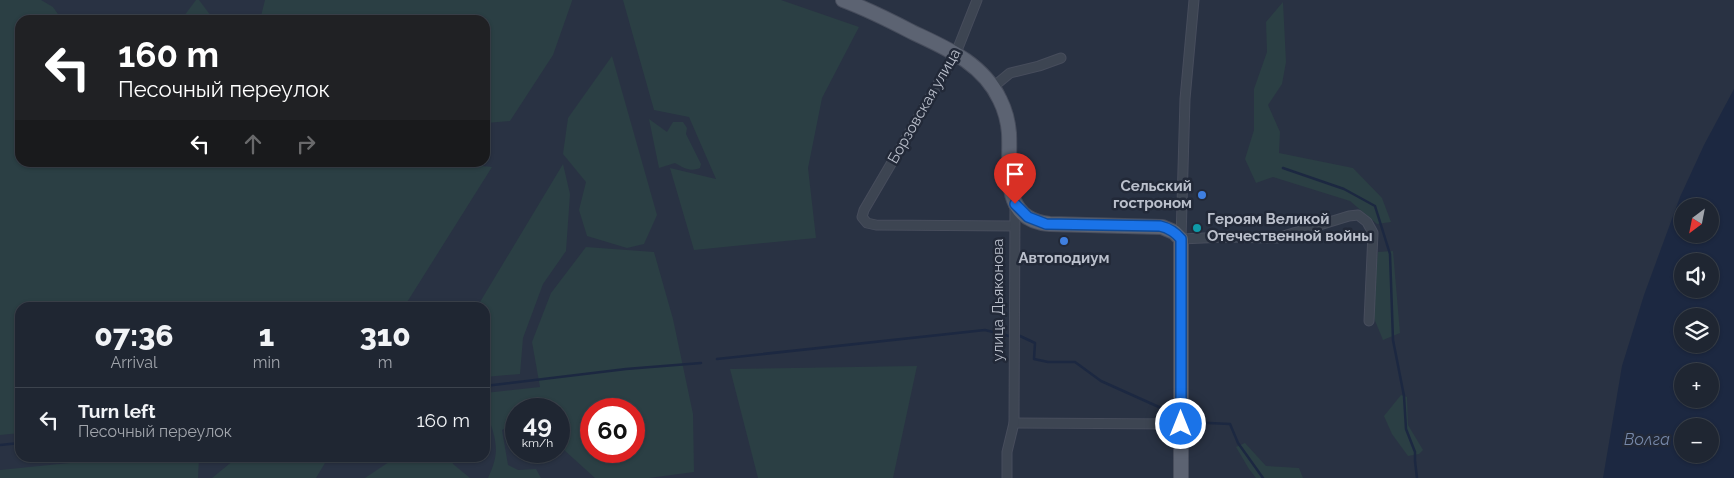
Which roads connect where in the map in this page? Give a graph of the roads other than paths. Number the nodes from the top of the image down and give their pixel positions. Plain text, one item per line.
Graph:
1 (843, 0) edge
2 (978, 0) edge
3 (1194, 0) edge
4 (956, 53) junction
5 (1061, 58) dead end
6 (993, 87) junction
7 (1015, 204) junction
8 (1014, 226) junction
9 (1181, 239) junction
10 (1369, 321) dead end
11 (1014, 423) junction
12 (1181, 424) junction
13 (1007, 478) edge
14 (1181, 478) edge

1 - 4 main road, улица Дьяконова
2 - 4 street, Борзовская улица
3 - 9 street
4 - 6 main road, улица Дьяконова
4 - 8 street, Борзовская улица
5 - 6 street
6 - 7 main road, улица Дьяконова
7 - 8 street, улица Дьяконова
7 - 9 main road
8 - 11 street, улица Дьяконова
9 - 10 street
9 - 12 main road
11 - 12 street
11 - 13 street, улица Дьяконова
12 - 14 main road

